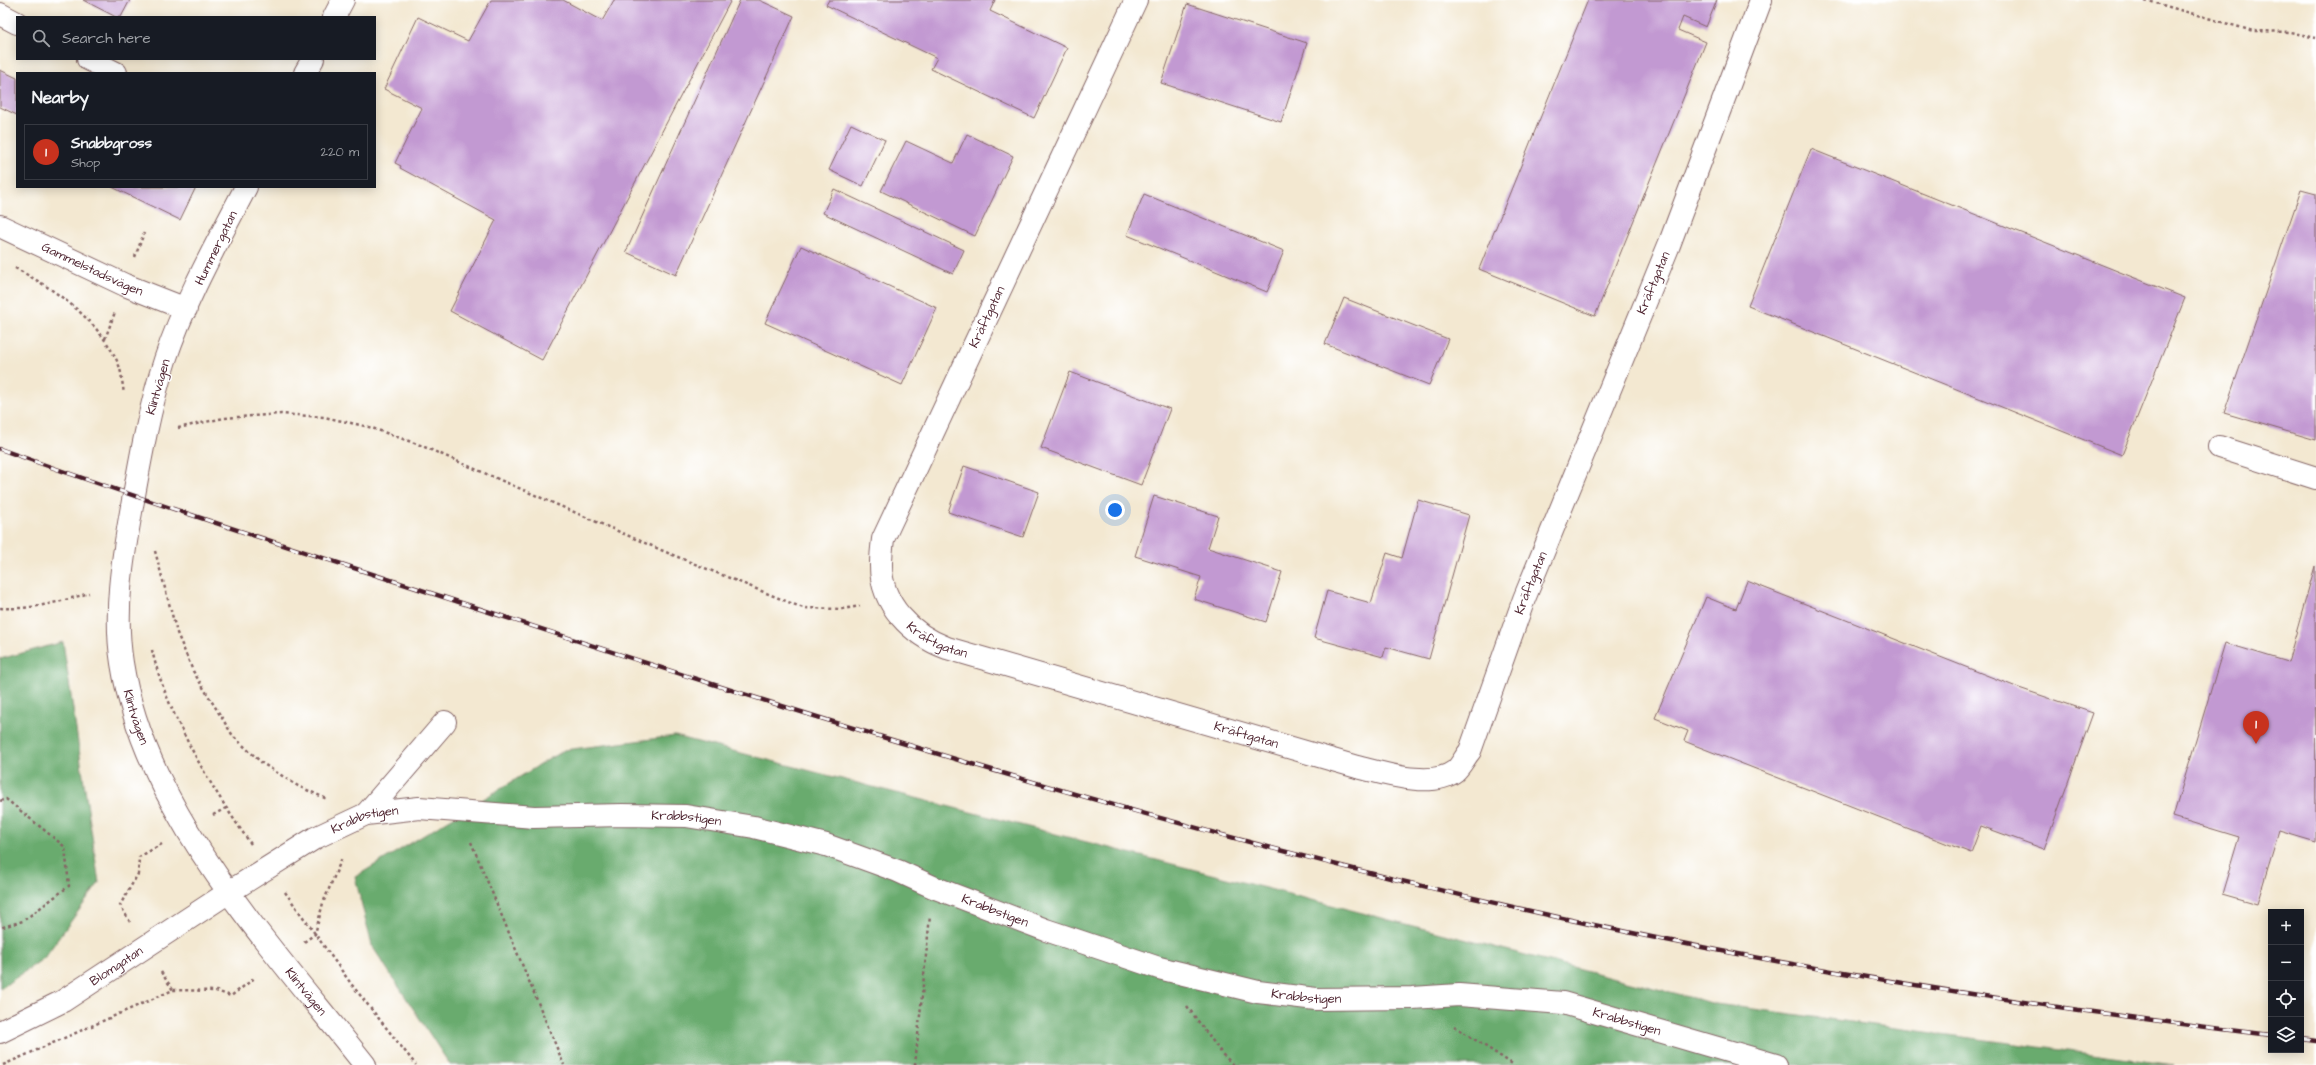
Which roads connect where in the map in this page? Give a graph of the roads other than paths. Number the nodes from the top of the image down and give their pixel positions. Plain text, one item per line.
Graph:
1 (343, 0) edge
2 (1136, 0) edge
3 (1761, 0) edge
4 (0, 14) edge
5 (335, 16) edge
6 (16, 22) edge
7 (90, 60) edge
8 (312, 60) edge
9 (114, 72) edge
10 (306, 72) edge
11 (246, 188) edge
12 (0, 226) edge
13 (186, 309) junction
14 (2219, 447) dead end
15 (2316, 478) edge
16 (445, 722) dead end
17 (366, 814) junction
18 (228, 892) junction
19 (0, 1032) edge
20 (366, 1065) edge
21 (1776, 1065) edge

1 - 5 street
2 - 3 street, Kräftgatan
4 - 6 street
7 - 9 street
8 - 10 street
11 - 13 street, Hummergatan
12 - 13 street, Gammelstadsvägen
13 - 18 street, Klintvägen
14 - 15 street
16 - 17 street
17 - 18 street, Krabbstigen
17 - 21 street, Krabbstigen
18 - 19 street, Blomgatan
18 - 20 street, Klintvägen

